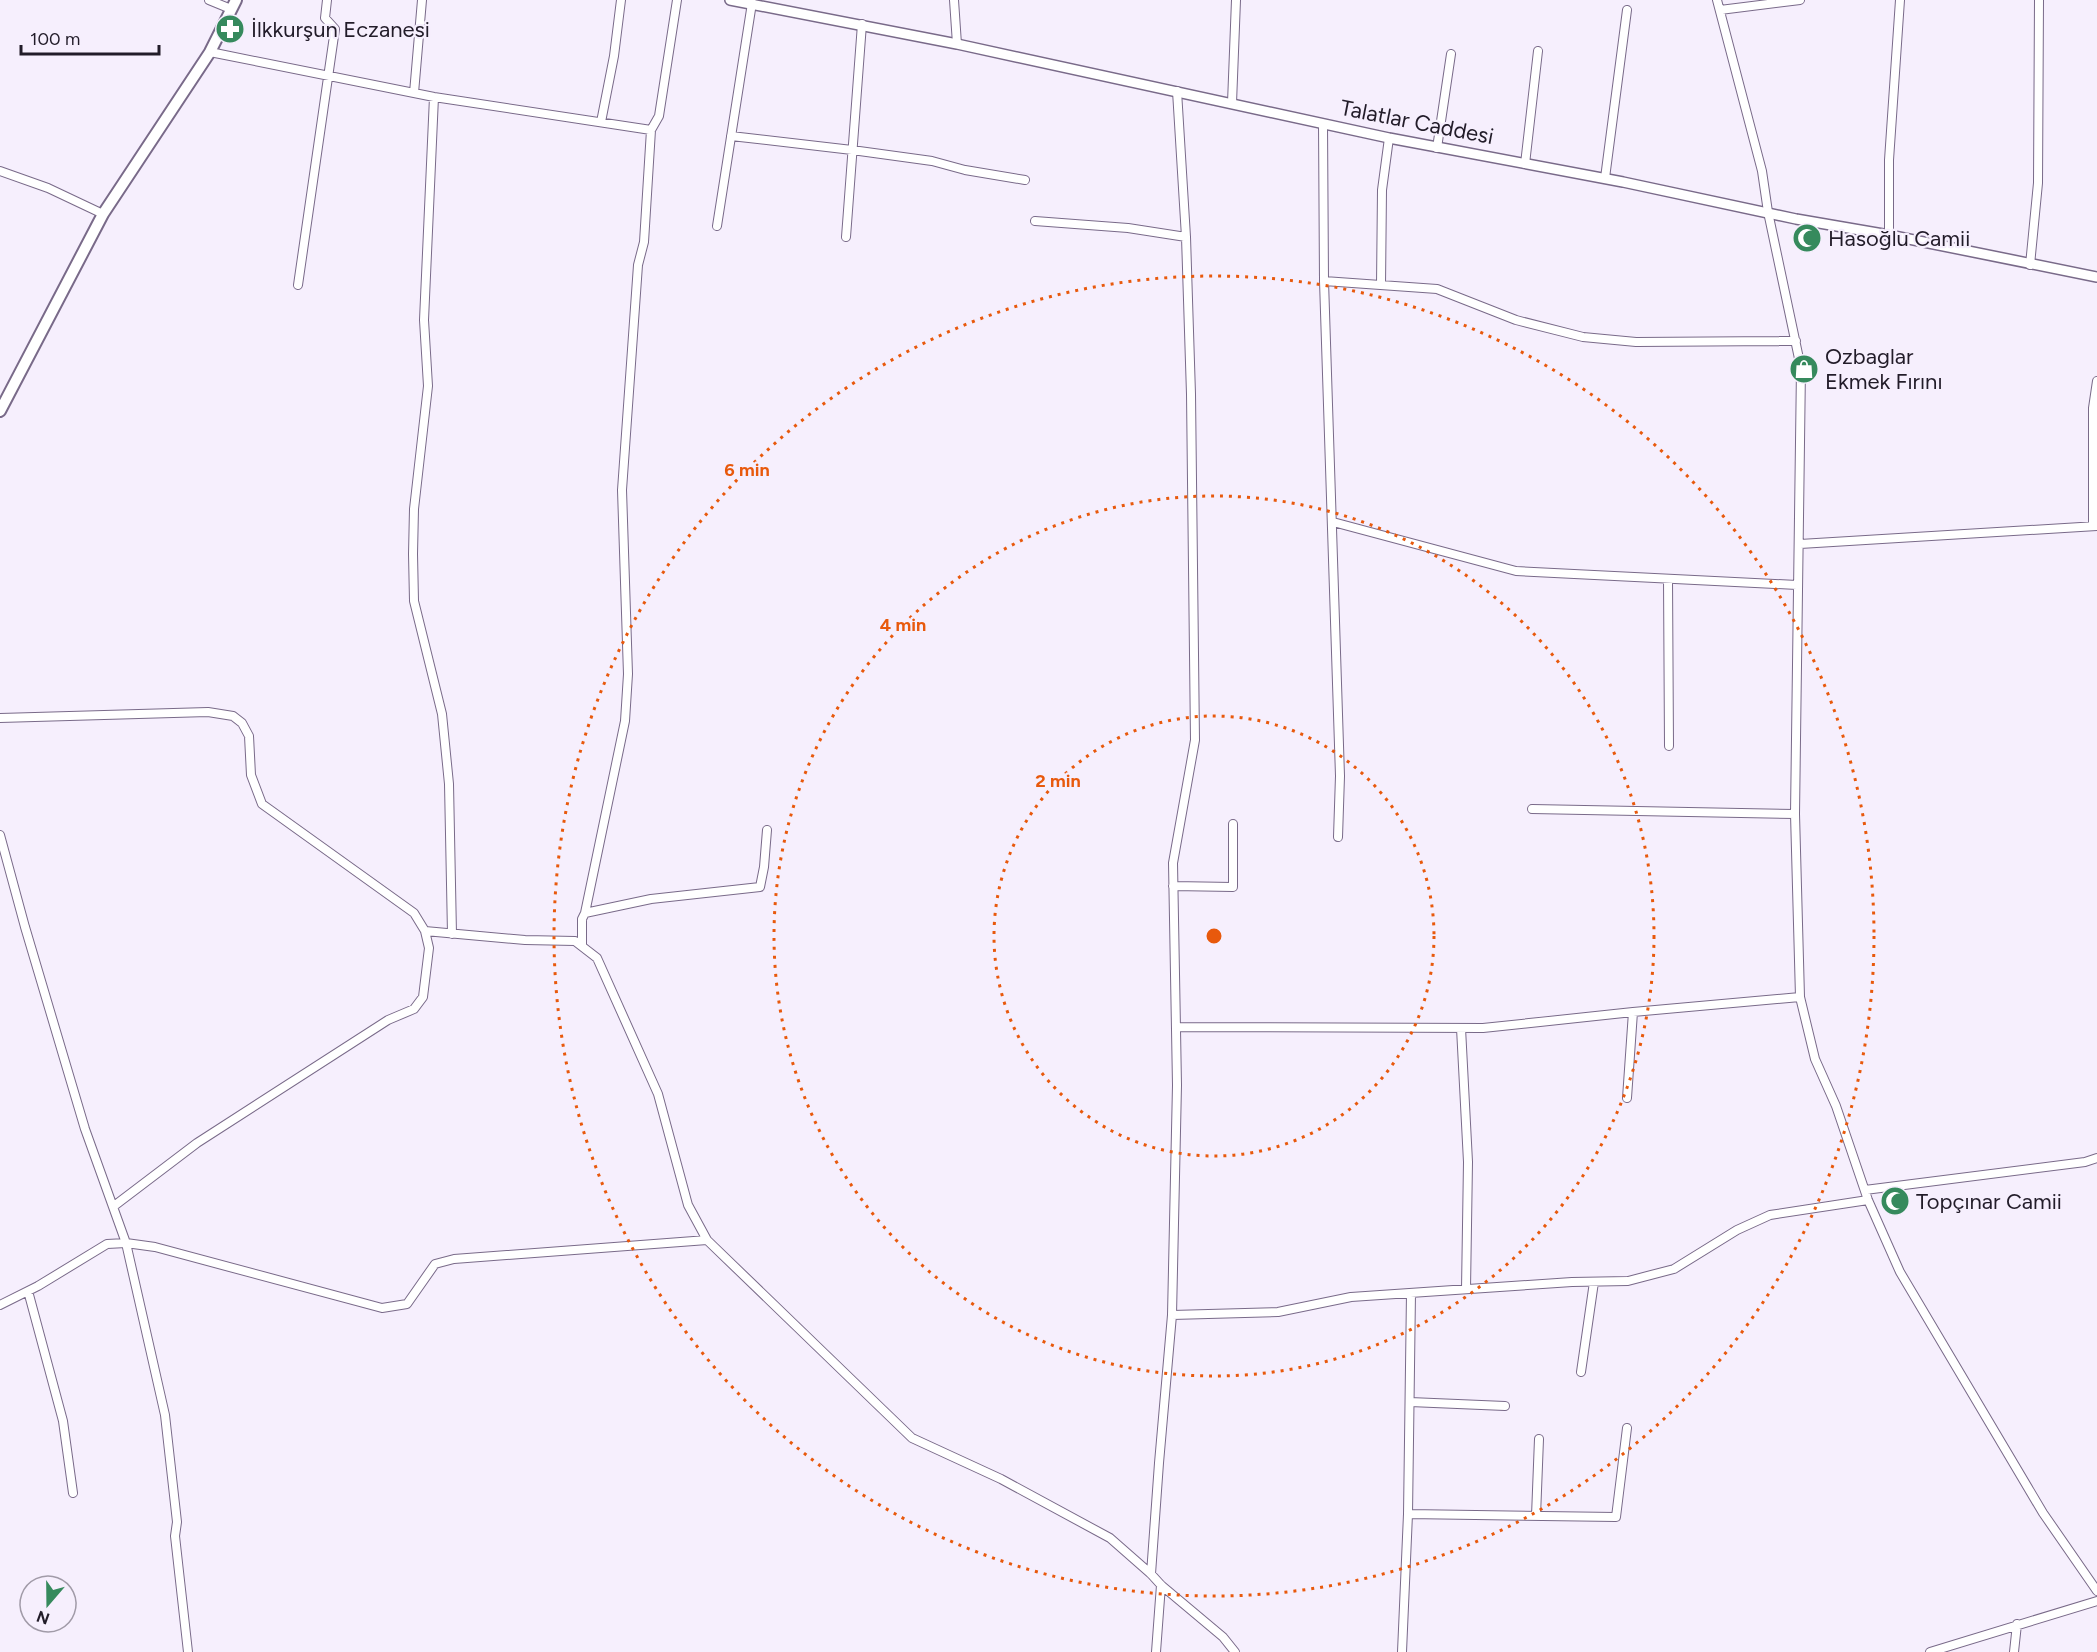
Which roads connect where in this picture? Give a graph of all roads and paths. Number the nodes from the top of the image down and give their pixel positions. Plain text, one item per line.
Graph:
1 (208, 0) edge
2 (327, 0) edge
3 (422, 0) edge
4 (621, 0) edge
5 (677, 0) edge
6 (730, 0) edge
7 (954, 0) edge
8 (1236, 0) edge
9 (1717, 0) edge
10 (1800, 0) edge
11 (1900, 0) edge
12 (2038, 0) edge
13 (752, 3) junction
14 (234, 4) edge
15 (1627, 10) dead end
16 (1720, 10) junction
17 (862, 24) junction
18 (957, 44) junction
19 (1538, 51) dead end
20 (210, 52) junction
21 (1451, 54) dead end
22 (329, 76) junction
23 (1177, 91) junction
24 (414, 93) junction
25 (434, 98) junction
26 (1232, 103) junction
27 (601, 122) junction
28 (1323, 123) junction
29 (651, 130) junction
30 (731, 136) junction
31 (1389, 138) junction
32 (1437, 148) junction
33 (852, 150) junction
34 (1525, 164) junction
35 (0, 171) edge
36 (1605, 178) junction
37 (1025, 180) dead end
38 (1768, 212) junction
39 (103, 214) junction
40 (1035, 221) dead end
41 (717, 226) dead end
42 (1889, 235) junction
43 (846, 237) dead end
44 (1186, 237) junction
45 (2030, 265) junction
46 (2097, 278) edge
47 (1324, 281) junction
48 (298, 285) dead end
49 (1381, 285) junction
50 (1796, 341) junction
51 (2097, 381) edge
52 (0, 411) edge
53 (1333, 522) junction
54 (2095, 526) edge
55 (1800, 544) junction
56 (1668, 579) junction
57 (1797, 585) junction
58 (0, 718) edge
59 (1669, 746) dead end
60 (1532, 809) dead end
61 (1795, 814) junction
62 (1233, 824) dead end
63 (767, 830) dead end
64 (0, 835) edge
65 (1338, 837) dead end
66 (1173, 886) junction
67 (585, 914) junction
68 (425, 931) junction
69 (452, 934) junction
70 (582, 946) junction
71 (1800, 997) junction
72 (1632, 1012) junction
73 (1176, 1027) junction
74 (1461, 1028) junction
75 (1627, 1098) dead end
76 (2097, 1158) edge
77 (1865, 1190) junction
78 (1868, 1200) junction
79 (114, 1206) junction
80 (707, 1240) junction
81 (126, 1243) junction
82 (1594, 1282) junction
83 (1466, 1289) junction
84 (28, 1291) junction
85 (1411, 1293) junction
86 (0, 1305) edge
87 (1172, 1315) junction
88 (1581, 1372) dead end
89 (1410, 1402) junction
90 (1505, 1406) dead end
91 (1627, 1428) dead end
92 (1539, 1439) dead end
93 (74, 1493) dead end
94 (1408, 1514) junction
95 (1536, 1516) junction
96 (1151, 1574) junction
97 (1161, 1585) junction
98 (2097, 1591) edge
99 (2097, 1601) edge
100 (2017, 1624) junction
101 (188, 1652) edge
102 (1156, 1652) edge
103 (1235, 1652) edge
104 (1402, 1652) edge
105 (1930, 1652) edge
106 (2014, 1652) edge

1 - 14 street
2 - 22 street
3 - 24 street
4 - 27 street
5 - 29 street
6 - 13 street, Talatlar Caddesi
7 - 18 street
8 - 26 street
9 - 16 street
10 - 16 street
11 - 42 street
12 - 45 street
13 - 17 street, Talatlar Caddesi
13 - 30 street
14 - 20 main road
15 - 36 street
16 - 38 street
17 - 18 street, Talatlar Caddesi
17 - 33 street
18 - 23 street, Talatlar Caddesi
19 - 34 street
20 - 22 street
20 - 39 main road
21 - 32 street
22 - 24 street
22 - 48 street
23 - 26 street, Talatlar Caddesi
23 - 44 street
24 - 25 street
25 - 27 street
25 - 69 street
26 - 28 street, Talatlar Caddesi
27 - 29 street
28 - 31 street, Talatlar Caddesi
28 - 47 street
29 - 67 street
30 - 33 street
30 - 41 street
31 - 32 street, Talatlar Caddesi
31 - 49 street
32 - 34 street, Talatlar Caddesi
33 - 37 street
33 - 43 street
34 - 36 street, Talatlar Caddesi
35 - 39 street
36 - 38 street, Talatlar Caddesi
38 - 42 street, Talatlar Caddesi
38 - 50 street
39 - 52 main road
40 - 44 street
42 - 45 street, Talatlar Caddesi
44 - 66 street
45 - 46 street, Talatlar Caddesi
47 - 49 street
47 - 53 street
49 - 50 street
50 - 55 street
51 - 54 street
53 - 56 street
53 - 65 street
54 - 55 street
55 - 57 street
56 - 57 street
56 - 59 street
57 - 61 street
58 - 68 street
60 - 61 street
61 - 71 street
62 - 66 street
63 - 67 street
64 - 79 street
66 - 73 street
67 - 70 street
68 - 69 street
68 - 79 street
69 - 70 street
70 - 80 street
71 - 72 street
71 - 77 street
72 - 74 street
72 - 75 street
73 - 74 street
73 - 87 street
74 - 83 street
76 - 77 street
77 - 78 street
78 - 82 street
78 - 98 street
79 - 81 street
80 - 81 street
80 - 96 street
81 - 84 street
81 - 101 street
82 - 83 street
82 - 88 street
83 - 85 street
84 - 86 street
84 - 93 street
85 - 87 street
85 - 89 street
87 - 96 street
89 - 90 street
89 - 94 street
91 - 95 street
92 - 95 street
94 - 95 street
94 - 104 street
96 - 97 street
97 - 102 street
97 - 103 street
99 - 100 street
100 - 105 street
100 - 106 street

